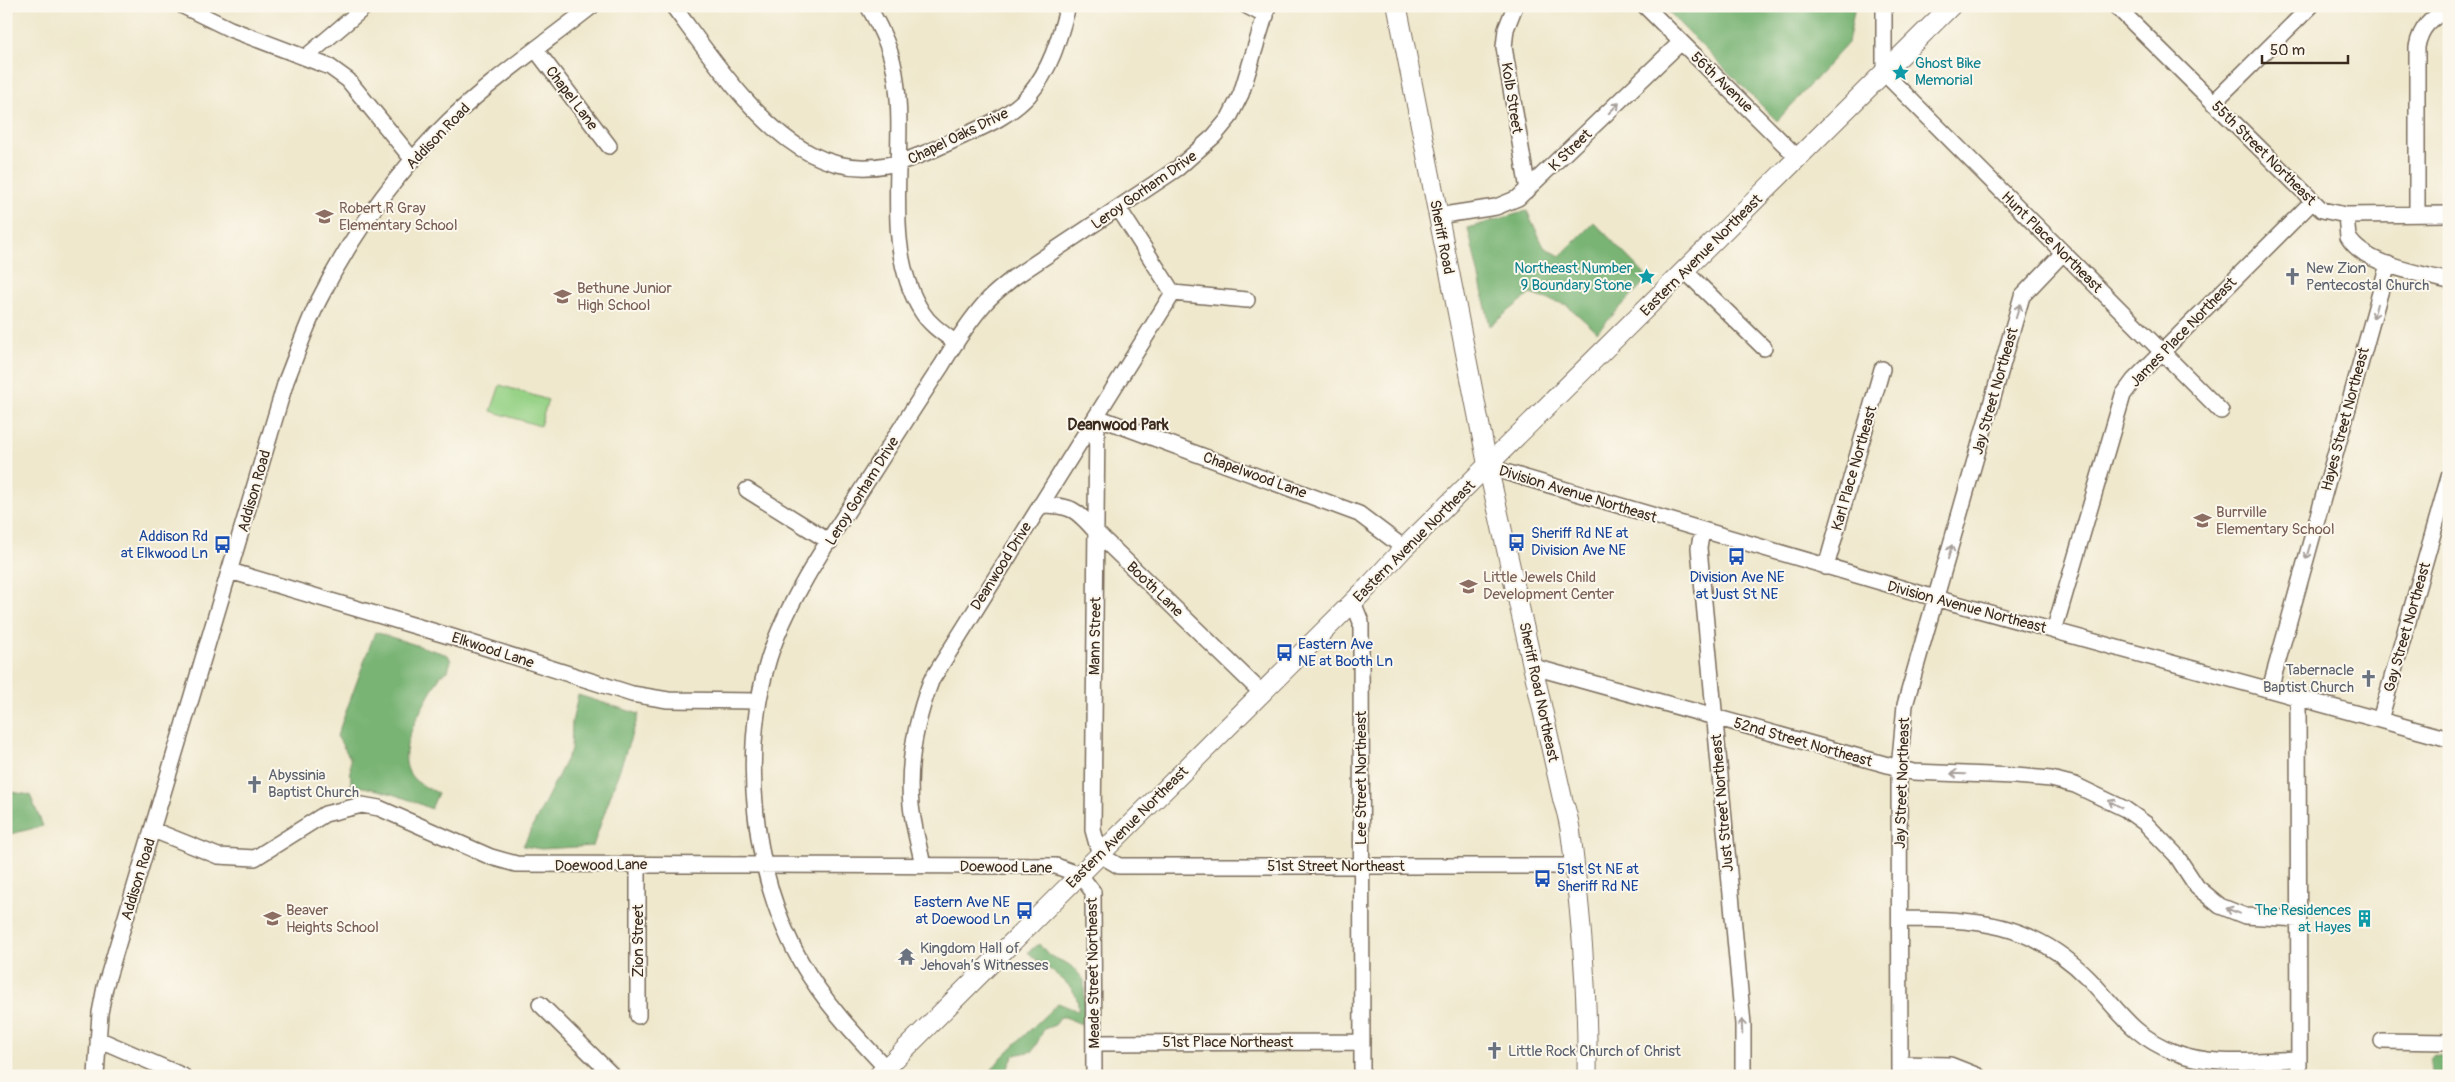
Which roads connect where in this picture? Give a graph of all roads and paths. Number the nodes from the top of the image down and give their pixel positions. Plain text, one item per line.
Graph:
1 (183, 6) edge
2 (366, 6) edge
3 (592, 6) edge
4 (673, 6) edge
5 (868, 6) edge
6 (1068, 6) edge
7 (1247, 6) edge
8 (1281, 6) edge
9 (1396, 6) edge
10 (1515, 6) edge
11 (1645, 6) edge
12 (1884, 6) edge
13 (1951, 6) edge
14 (2116, 6) edge
15 (2311, 6) edge
16 (1267, 11) edge
17 (2449, 11) edge
18 (1681, 42) junction
19 (536, 50) junction
20 (307, 56) junction
21 (1884, 73) junction
22 (2213, 103) junction
23 (609, 146) dead end
24 (1798, 158) junction
25 (413, 160) junction
26 (898, 164) junction
27 (1528, 190) junction
28 (2312, 202) junction
29 (1119, 209) junction
30 (2417, 214) junction
31 (2449, 214) edge
32 (2346, 215) junction
33 (1437, 216) junction
34 (2064, 253) junction
35 (2388, 264) junction
36 (1684, 271) junction
37 (2449, 281) edge
38 (1173, 293) junction
39 (1247, 300) dead end
40 (956, 343) junction
41 (1764, 348) dead end
42 (2162, 352) junction
43 (1882, 369) dead end
44 (2221, 411) dead end
45 (1097, 417) junction
46 (1488, 467) junction
47 (2449, 477) edge
48 (747, 490) dead end
49 (1040, 505) junction
50 (1702, 531) junction
51 (1096, 532) junction
52 (830, 542) junction
53 (1404, 548) junction
54 (1826, 567) junction
55 (230, 571) junction
56 (1935, 598) junction
57 (1353, 602) junction
58 (2054, 631) junction
59 (1534, 667) junction
60 (2270, 688) junction
61 (1262, 693) junction
62 (2298, 696) junction
63 (759, 701) junction
64 (1714, 716) junction
65 (2380, 720) junction
66 (2449, 739) edge
67 (1899, 769) junction
68 (153, 830) junction
69 (1100, 855) junction
70 (638, 865) junction
71 (764, 865) junction
72 (923, 865) junction
73 (1361, 866) junction
74 (1575, 866) junction
75 (1080, 875) junction
76 (1900, 919) junction
77 (2298, 919) junction
78 (540, 1004) dead end
79 (638, 1016) dead end
80 (98, 1039) junction
81 (2382, 1041) dead end
82 (1362, 1042) junction
83 (2449, 1042) edge
84 (1094, 1043) junction
85 (2298, 1059) junction
86 (1900, 1070) edge
87 (882, 1072) edge
88 (96, 1076) edge
89 (183, 1076) edge
90 (613, 1076) edge
91 (1094, 1076) edge
92 (1362, 1076) edge
93 (1587, 1076) edge
94 (1743, 1076) edge
95 (1978, 1076) edge
96 (2298, 1076) edge

1 - 20 street
2 - 20 street
3 - 19 street, Addison Road
4 - 26 street, Chapel Oaks Drive
5 - 26 street
6 - 26 street, Chapel Oaks Drive
7 - 16 street
8 - 16 street
9 - 33 main road, Sheriff Road
10 - 27 street, Kolb Street
11 - 18 street, 56th Avenue
12 - 21 street
13 - 21 main road, Eastern Avenue Northeast
14 - 22 street, 55th Street Northeast
15 - 22 street
16 - 29 street, Leroy Gorham Drive
17 - 30 street
18 - 24 street, 56th Avenue
27 -> 18 street, K Street
19 - 23 street, Chapel Lane
19 - 25 street, Addison Road
20 - 25 street
21 - 24 main road, Eastern Avenue Northeast
21 - 34 street, Hunt Place Northeast
22 - 28 street, 55th Street Northeast
24 - 36 main road, Eastern Avenue Northeast
25 - 55 street, Addison Road
26 - 40 street
27 - 33 street, K Street
28 - 32 street, 55th Street Northeast
28 - 42 street, James Place Northeast
29 - 38 street
29 - 40 street, Leroy Gorham Drive
30 - 31 street, 55th Street Northeast
30 - 32 street, 55th Street Northeast
32 - 35 street
33 - 46 main road, Sheriff Road
34 - 42 street, Hunt Place Northeast
56 -> 34 street, Jay Street Northeast
35 - 37 street
35 -> 60 street, Hayes Street Northeast
36 - 41 street
36 - 46 main road, Eastern Avenue Northeast
38 - 39 street
38 - 45 street, Deanwood Drive
40 - 52 street, Leroy Gorham Drive
42 - 44 street, Hunt Place Northeast
42 - 58 street, James Place Northeast
43 - 54 street, Karl Place Northeast
45 - 49 street, Deanwood Drive
45 - 51 street, Mann Street
45 - 53 street, Chapelwood Lane
46 - 50 street, Division Avenue Northeast
46 - 53 main road, Eastern Avenue Northeast
46 - 59 main road, Sheriff Road Northeast
47 - 65 street, Gay Street Northeast
48 - 52 street
49 - 51 street, Booth Lane
49 - 72 street, Deanwood Drive
50 - 54 street, Division Avenue Northeast
50 - 64 street, Just Street Northeast
51 - 61 street, Booth Lane
51 - 69 street, Mann Street
52 - 63 street, Leroy Gorham Drive
53 - 57 main road, Eastern Avenue Northeast
54 - 56 street, Division Avenue Northeast
55 - 63 street, Elkwood Lane
55 - 68 street, Addison Road
56 - 58 street, Division Avenue Northeast
56 - 67 street, Jay Street Northeast
57 - 61 main road, Eastern Avenue Northeast
57 - 73 street, Lee Street Northeast
58 - 60 street, Division Avenue Northeast
59 - 64 street, 52nd Street Northeast
59 - 74 main road, Sheriff Road Northeast
60 - 62 street, Division Avenue Northeast
61 - 69 main road, Eastern Avenue Northeast
62 - 65 street, Division Avenue Northeast
62 - 77 street
63 - 71 street, Leroy Gorham Drive
64 - 67 street, 52nd Street Northeast
94 -> 64 street, Just Street Northeast
65 - 66 street, Division Avenue Northeast
67 - 76 street, Jay Street Northeast
77 -> 67 street, 52nd Street Northeast
68 - 70 street, Doewood Lane
68 - 80 street, Addison Road
69 - 73 street, 51st Street Northeast
69 - 75 main road, Eastern Avenue Northeast
70 - 71 street, Doewood Lane
70 - 79 street, Zion Street
71 - 72 street, Doewood Lane
71 - 87 street, Leroy Gorham Drive
72 - 75 street, Doewood Lane
73 - 74 street, 51st Street Northeast
73 - 82 street, Lee Street Northeast
74 - 93 main road, Sheriff Road Northeast
75 - 84 street, Meade Street Northeast
75 - 87 main road, Eastern Avenue Northeast
76 - 85 street
76 - 86 street, Jay Street Northeast
77 - 85 street
78 - 90 street
80 - 88 street, Addison Road
80 - 89 street
81 - 83 street
82 - 84 street, 51st Place Northeast
82 - 92 street, Lee Street Northeast
84 - 91 street, Meade Street Northeast
85 - 96 street
86 - 95 street

